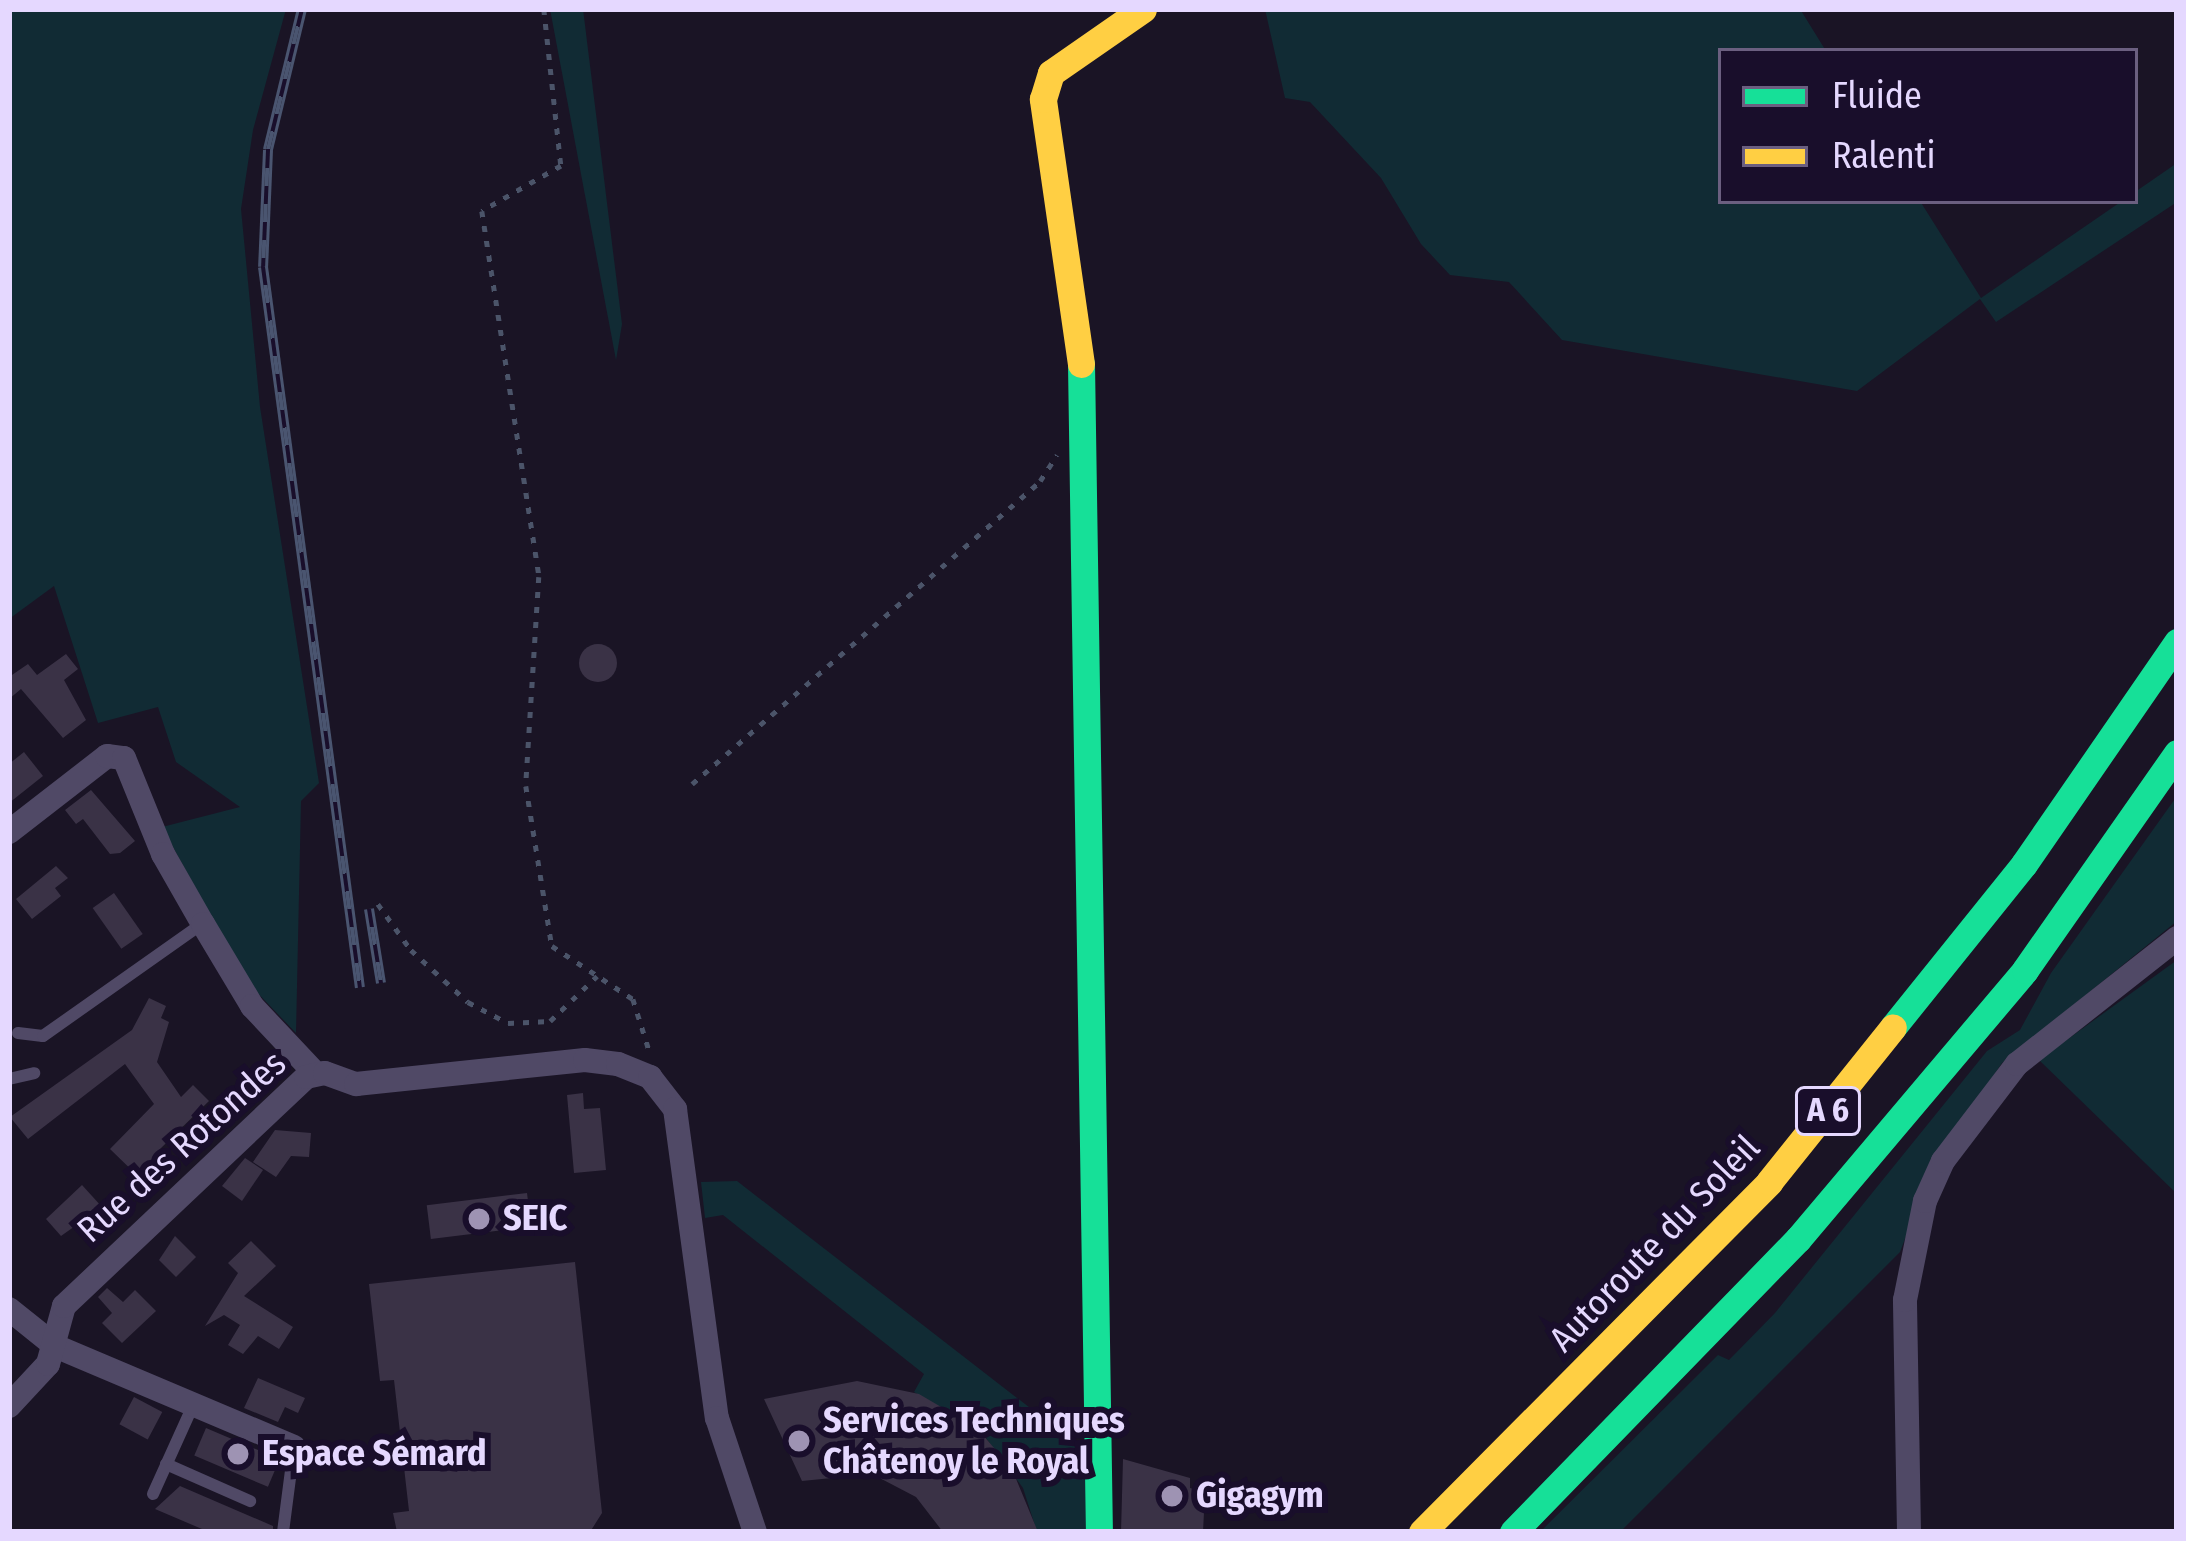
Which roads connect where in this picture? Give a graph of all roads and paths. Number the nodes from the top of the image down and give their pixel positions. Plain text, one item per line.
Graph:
1 (544, 9) edge
2 (1143, 9) edge
3 (1060, 450) dead end
4 (2177, 642) edge
5 (2177, 753) edge
6 (692, 784) dead end
7 (9, 832) edge
8 (379, 904) dead end
9 (203, 924) junction
10 (2177, 938) edge
11 (597, 976) junction
12 (18, 1033) dead end
13 (34, 1073) dead end
14 (315, 1073) junction
15 (650, 1077) junction
16 (9, 1078) edge
17 (9, 1310) edge
18 (56, 1346) junction
19 (194, 1402) junction
20 (9, 1406) edge
21 (295, 1448) joint
22 (166, 1464) junction
23 (153, 1494) dead end
24 (250, 1501) dead end
25 (283, 1532) edge
26 (754, 1532) edge
27 (1099, 1532) edge
28 (1422, 1532) edge
29 (1513, 1532) edge
30 (1909, 1532) edge

1 - 11 path
2 - 27 main road
3 - 6 path
4 - 28 main road, Autoroute du Soleil / A 6
5 - 29 main road, A 6
7 - 9 street
8 - 11 path
9 - 12 lane
9 - 14 street
10 - 30 street
11 - 15 path
13 - 16 lane
14 - 15 street, Rue des Rotondes
14 - 18 street, Rue des Rotondes
15 - 26 street
17 - 18 street
18 - 19 street
18 - 20 street, Rue des Rotondes
19 - 21 street
19 - 22 lane
21 - 25 lane
22 - 23 lane
22 - 24 lane

